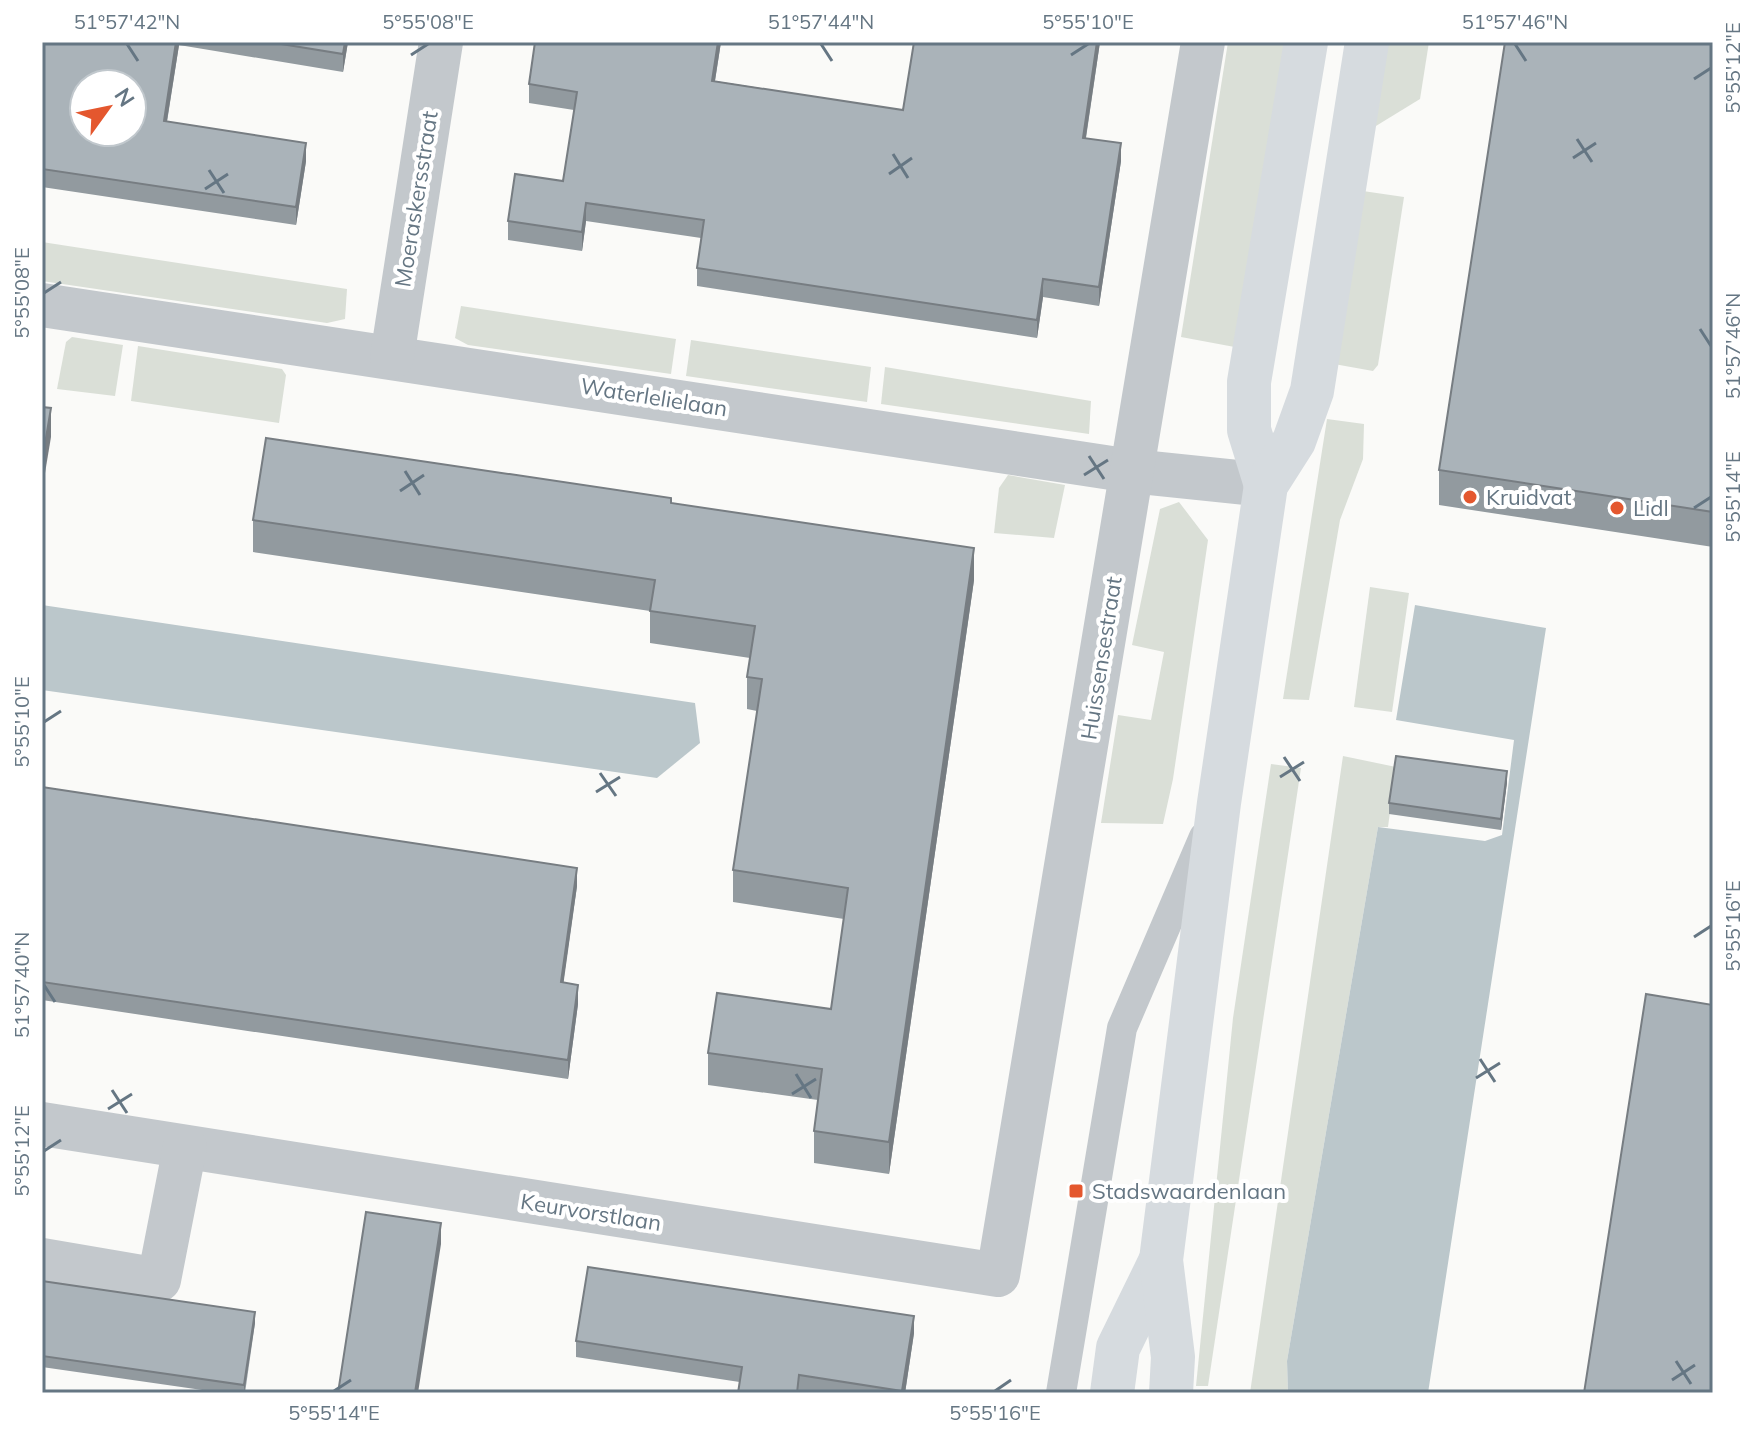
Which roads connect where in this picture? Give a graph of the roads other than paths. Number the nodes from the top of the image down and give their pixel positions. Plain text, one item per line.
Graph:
1 (441, 42) edge
2 (1203, 42) edge
3 (1306, 42) edge
4 (1367, 42) edge
5 (42, 305) edge
6 (392, 357) junction
7 (1131, 471) junction
8 (1266, 485) junction
9 (1219, 803) junction
10 (42, 1124) edge
11 (185, 1147) junction
12 (42, 1260) edge
13 (1161, 1260) junction
14 (998, 1275) joint
15 (1061, 1393) edge
16 (1112, 1393) edge
17 (1171, 1393) edge

1 - 6 street, Moeraskersstraat
2 - 7 street, Huissensestraat
3 - 8 street
4 - 8 street
5 - 6 street, Waterlelielaan
6 - 7 street, Waterlelielaan
7 - 8 street, Waterlelielaan
7 - 14 street, Huissensestraat
8 - 9 street
9 - 13 street
9 - 15 lane
10 - 11 street, Keurvorstlaan
11 - 12 street
11 - 14 street, Keurvorstlaan
13 - 16 street
13 - 17 street

